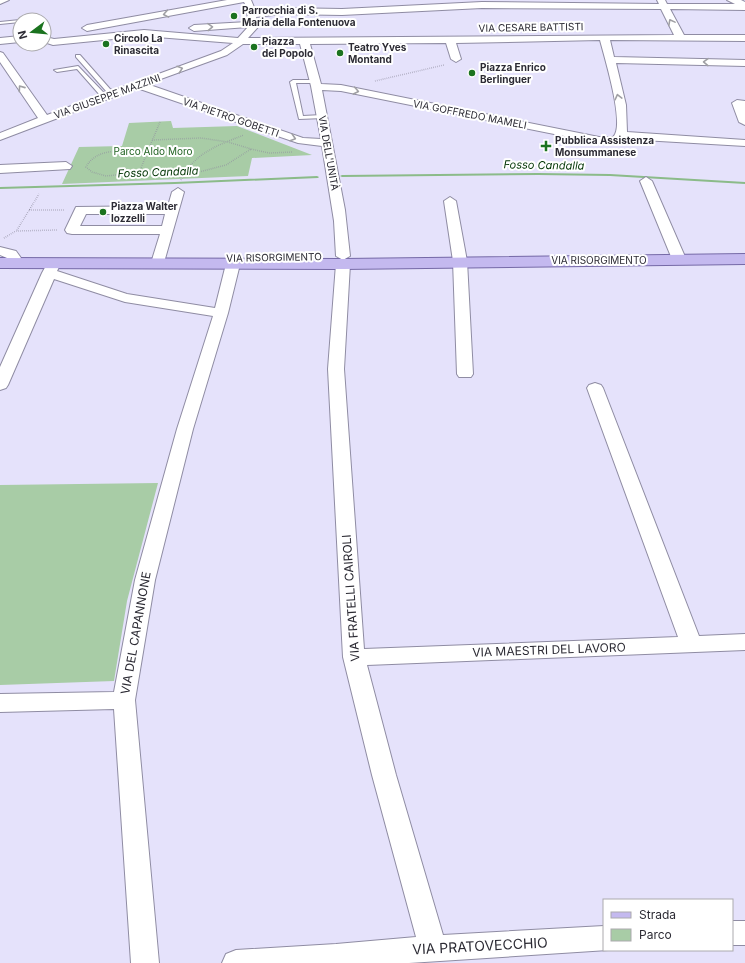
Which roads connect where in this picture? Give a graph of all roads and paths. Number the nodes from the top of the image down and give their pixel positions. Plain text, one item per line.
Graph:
1 (5, 0) edge
2 (212, 0) edge
3 (732, 0) edge
4 (0, 1) edge
5 (482, 2) edge
6 (456, 3) edge
7 (662, 3) edge
8 (221, 4) junction
9 (420, 4) edge
10 (745, 6) edge
11 (205, 8) junction
12 (248, 9) edge
13 (12, 22) edge
14 (0, 23) edge
15 (66, 31) dead end
16 (144, 33) junction
17 (52, 34) edge
18 (245, 37) junction
19 (604, 37) junction
20 (680, 37) junction
21 (87, 38) junction
22 (196, 38) junction
23 (745, 38) edge
24 (12, 40) edge
25 (450, 40) junction
26 (0, 41) edge
27 (52, 42) edge
28 (306, 46) junction
29 (0, 55) edge
30 (78, 56) dead end
31 (215, 57) junction
32 (610, 60) junction
33 (452, 62) joint
34 (745, 63) edge
35 (57, 70) dead end
36 (137, 84) junction
37 (316, 84) junction
38 (341, 88) junction
39 (110, 94) junction
40 (745, 104) edge
41 (322, 117) junction
42 (44, 119) junction
43 (160, 122) dead end
44 (745, 122) edge
45 (261, 128) junction
46 (621, 135) junction
47 (0, 137) edge
48 (152, 140) junction
49 (228, 142) junction
50 (327, 143) junction
51 (745, 143) edge
52 (251, 149) junction
53 (296, 152) dead end
54 (147, 153) junction
55 (66, 166) dead end
56 (0, 169) edge
57 (185, 172) junction
58 (139, 173) junction
59 (182, 179) dead end
60 (646, 181) dead end
61 (178, 192) dead end
62 (39, 194) dead end
63 (450, 201) dead end
64 (29, 210) junction
65 (81, 210) junction
66 (173, 210) junction
67 (72, 230) junction
68 (167, 230) junction
69 (16, 231) junction
70 (0, 241) edge
71 (0, 251) edge
72 (679, 259) junction
73 (745, 259) edge
74 (343, 260) junction
75 (457, 261) junction
76 (6, 263) edge
77 (162, 263) junction
78 (189, 263) junction
79 (233, 264) junction
80 (51, 268) junction
81 (221, 313) junction
82 (465, 374) dead end
83 (0, 385) edge
84 (596, 388) dead end
85 (745, 642) edge
86 (692, 645) junction
87 (354, 657) junction
88 (124, 700) junction
89 (0, 703) edge
90 (733, 933) edge
91 (745, 933) edge
92 (603, 940) edge
93 (434, 948) junction
94 (336, 960) edge
95 (145, 963) edge
96 (236, 963) edge

1 - 4 street
2 - 8 street
3 - 10 street
5 - 6 street
5 - 7 street
6 - 9 street
7 - 10 street
20 -> 7 street
8 - 11 street
8 - 12 street
9 - 12 street
11 - 12 street
11 -> 21 street
16 -> 12 street
12 - 18 street
13 - 14 lane
15 - 17 street
16 - 21 street
16 - 22 street, VIA CESARE BATTISTI
18 - 22 street, VIA CESARE BATTISTI
18 - 28 street, VIA CESARE BATTISTI
18 - 31 street, VIA GIUSEPPE MAZZINI
19 - 20 street, VIA CESARE BATTISTI
19 - 25 street, VIA CESARE BATTISTI
19 - 32 street
20 - 23 street, VIA CESARE BATTISTI
21 - 27 street
22 - 31 street
24 - 26 street
25 - 28 street, VIA CESARE BATTISTI
25 - 33 street
28 - 37 street, VIA DELL'UNITÀ
42 -> 29 street
30 - 39 lane
36 -> 31 street, VIA GIUSEPPE MAZZINI
34 -> 32 street
46 -> 32 street
33 - 38 path
35 - 39 lane
36 - 39 street, VIA GIUSEPPE MAZZINI
36 - 45 street, VIA PIETRO GOBETTI
37 - 38 street, VIA GOFFREDO MAMELI
37 - 41 street, VIA DELL'UNITÀ
37 - 41 lane
38 -> 46 street, VIA GOFFREDO MAMELI
39 - 42 street, VIA GIUSEPPE MAZZINI
40 - 44 street
41 - 50 street, VIA DELL'UNITÀ
42 - 47 street, VIA GIUSEPPE MAZZINI
43 - 48 path
45 - 49 path
45 -> 50 street, VIA PIETRO GOBETTI
46 - 51 street, VIA GOFFREDO MAMELI
48 - 49 path
48 - 54 path
49 - 52 path
49 - 57 path
50 - 74 street, VIA DELL'UNITÀ
52 - 53 path
52 - 57 path
54 - 58 path
54 - 58 path
55 - 56 street
57 - 58 path
57 - 59 path
60 - 72 street
61 - 66 street
62 - 64 path
63 - 75 street
64 - 65 path
64 - 69 path
65 - 66 street
65 - 67 street
66 - 68 street
67 - 68 street
67 - 69 path
68 - 77 street
69 - 70 path
71 - 76 street
72 - 73 main road, VIA RISORGIMENTO
72 - 75 main road, VIA RISORGIMENTO
74 - 75 main road, VIA RISORGIMENTO
74 - 75 main road, VIA RISORGIMENTO
74 - 77 main road, VIA RISORGIMENTO
74 - 78 main road
74 - 79 main road, VIA RISORGIMENTO
74 - 87 street, VIA FRATELLI CAIROLI
75 - 82 street
76 - 80 main road, VIA RISORGIMENTO
77 - 78 main road, VIA RISORGIMENTO
77 - 80 main road, VIA RISORGIMENTO
78 - 79 main road, VIA RISORGIMENTO
79 - 81 street, VIA DEL CAPANNONE
80 - 81 street
80 - 83 street
81 - 88 street, VIA DEL CAPANNONE
84 - 86 street
85 - 86 street, VIA MAESTRI DEL LAVORO
86 - 87 street, VIA MAESTRI DEL LAVORO
87 - 93 street, VIA FRATELLI CAIROLI
88 - 89 street
88 - 95 street, VIA DEL CAPANNONE
90 - 91 street
92 - 93 street, VIA PRATOVECCHIO
93 - 94 street, VIA PRATOVECCHIO
94 - 96 street, VIA PRATOVECCHIO

